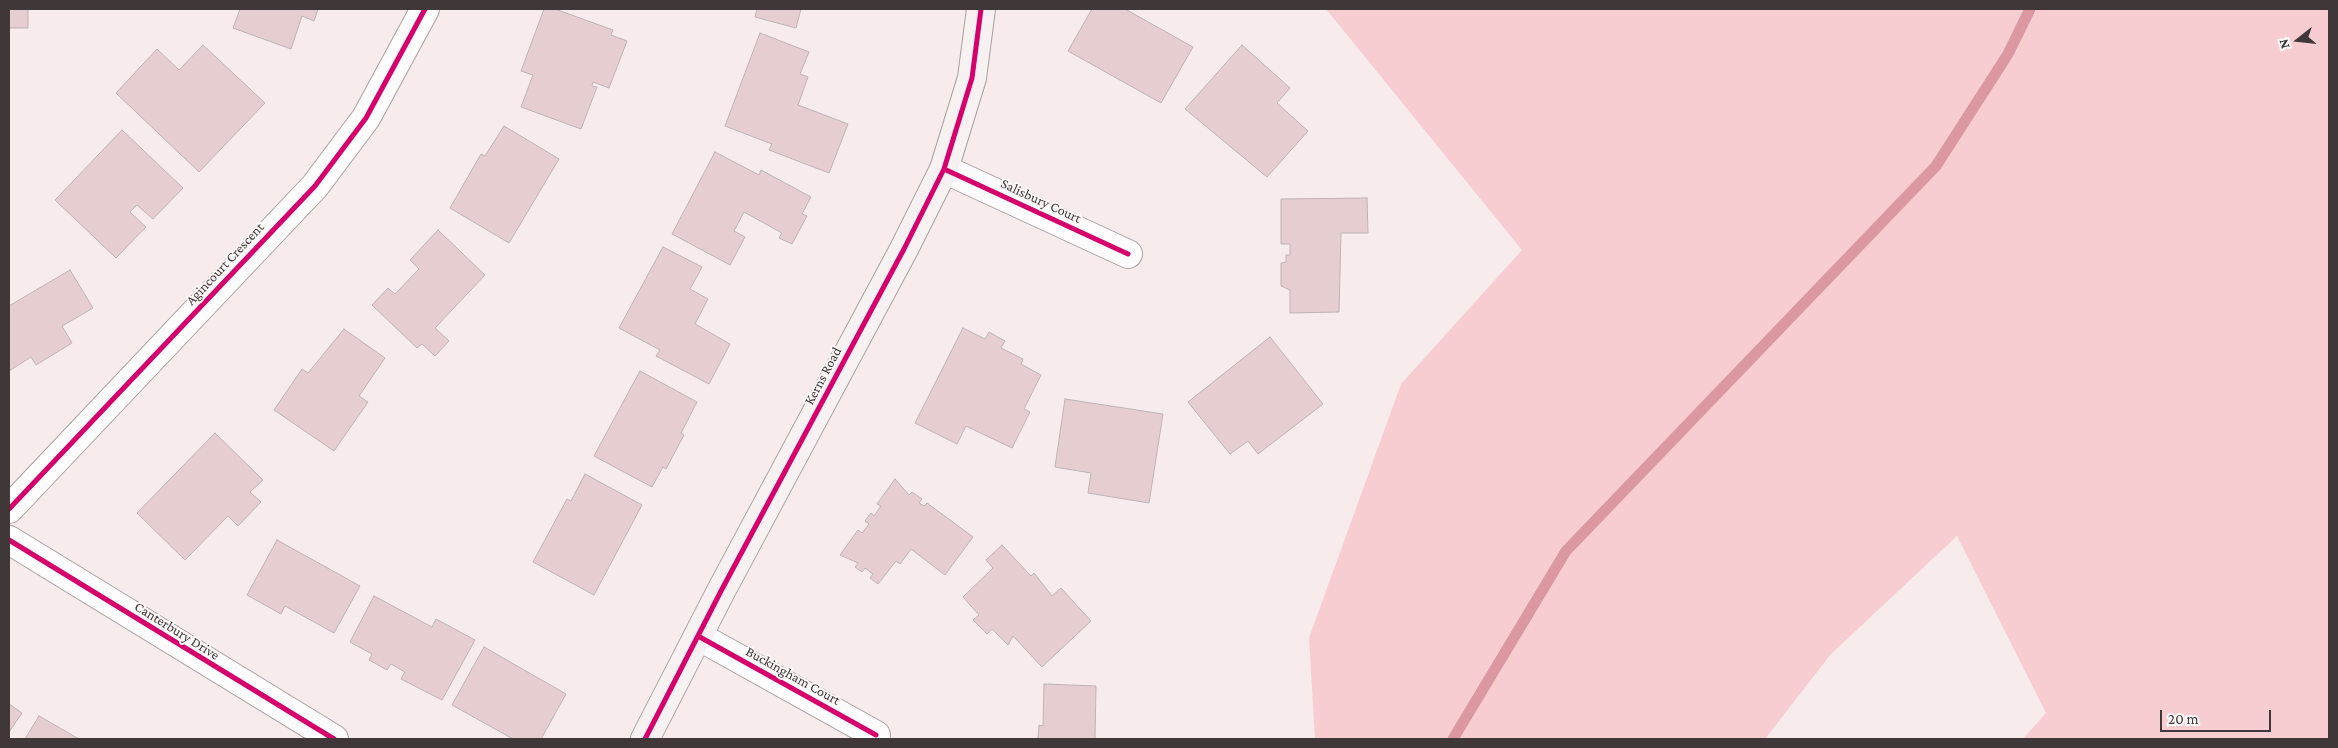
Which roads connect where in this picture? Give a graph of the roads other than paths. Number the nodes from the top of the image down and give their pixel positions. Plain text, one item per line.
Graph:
1 (425, 9) edge
2 (981, 9) edge
3 (944, 169) junction
4 (1128, 254) dead end
5 (9, 509) edge
6 (9, 540) edge
7 (698, 636) junction
8 (876, 735) dead end
9 (334, 739) edge
10 (645, 739) edge

1 - 5 street, Agincourt Crescent
2 - 3 street, Kerns Road
3 - 4 street, Salisbury Court
3 - 7 street, Kerns Road
6 - 9 street, Canterbury Drive
7 - 8 street, Buckingham Court
7 - 10 street, Kerns Road

